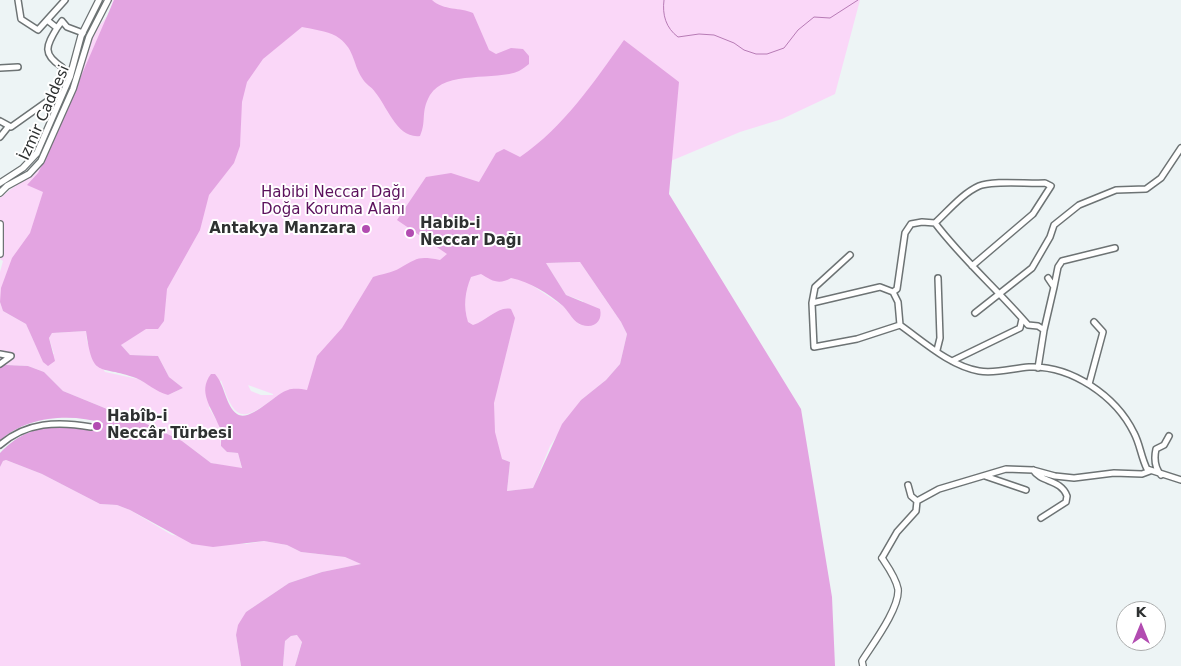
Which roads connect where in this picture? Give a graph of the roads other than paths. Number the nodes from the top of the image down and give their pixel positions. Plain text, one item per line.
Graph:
1 (18, 0) edge
2 (65, 0) edge
3 (99, 0) edge
4 (108, 0) edge
5 (47, 20) junction
6 (57, 28) junction
7 (83, 33) junction
8 (62, 67) dead end
9 (0, 68) edge
10 (18, 68) dead end
11 (62, 94) junction
12 (0, 121) edge
13 (8, 126) junction
14 (0, 137) edge
15 (1181, 148) edge
16 (0, 183) edge
17 (0, 193) edge
18 (935, 223) junction
19 (0, 224) edge
20 (1115, 248) dead end
21 (0, 254) edge
22 (850, 254) dead end
23 (972, 266) junction
24 (938, 278) dead end
25 (1048, 278) dead end
26 (1054, 286) junction
27 (893, 292) junction
28 (1001, 294) junction
29 (812, 303) junction
30 (975, 313) dead end
31 (1022, 319) junction
32 (1094, 322) dead end
33 (900, 325) junction
34 (1044, 330) junction
35 (937, 350) junction
36 (0, 354) edge
37 (952, 361) junction
38 (0, 364) edge
39 (1038, 368) junction
40 (1089, 384) junction
41 (90, 427) dead end
42 (1169, 436) dead end
43 (0, 446) edge
44 (1033, 470) junction
45 (1150, 471) junction
46 (1162, 475) junction
47 (985, 476) junction
48 (1181, 480) edge
49 (908, 485) dead end
50 (1026, 490) dead end
51 (917, 501) junction
52 (1041, 518) dead end
53 (882, 558) joint
54 (863, 666) edge

1 - 5 street
2 - 5 street
3 - 7 street, İzmir Caddesi
4 - 17 street, İzmir Caddesi
5 - 6 street
6 - 7 street
6 - 8 street
7 - 11 street, İzmir Caddesi
9 - 10 street
11 - 13 street
11 - 16 street, İzmir Caddesi
12 - 13 street
13 - 14 street
15 - 28 street
18 - 23 street
18 - 23 street
18 - 27 street
19 - 21 street
20 - 26 street
22 - 29 street
23 - 28 street
24 - 35 street
25 - 26 street
26 - 34 street
27 - 29 street
27 - 33 street
28 - 30 street
28 - 31 street
29 - 33 street
31 - 34 street
31 - 37 street
32 - 40 street
33 - 35 street
34 - 39 street
35 - 37 street
36 - 38 street
37 - 39 street
39 - 40 street
40 - 45 street
41 - 43 street
42 - 46 street
44 - 45 street
44 - 47 street
44 - 52 street
45 - 46 street
46 - 48 street
47 - 50 street
47 - 51 street
49 - 51 street
51 - 53 street
53 - 54 street

